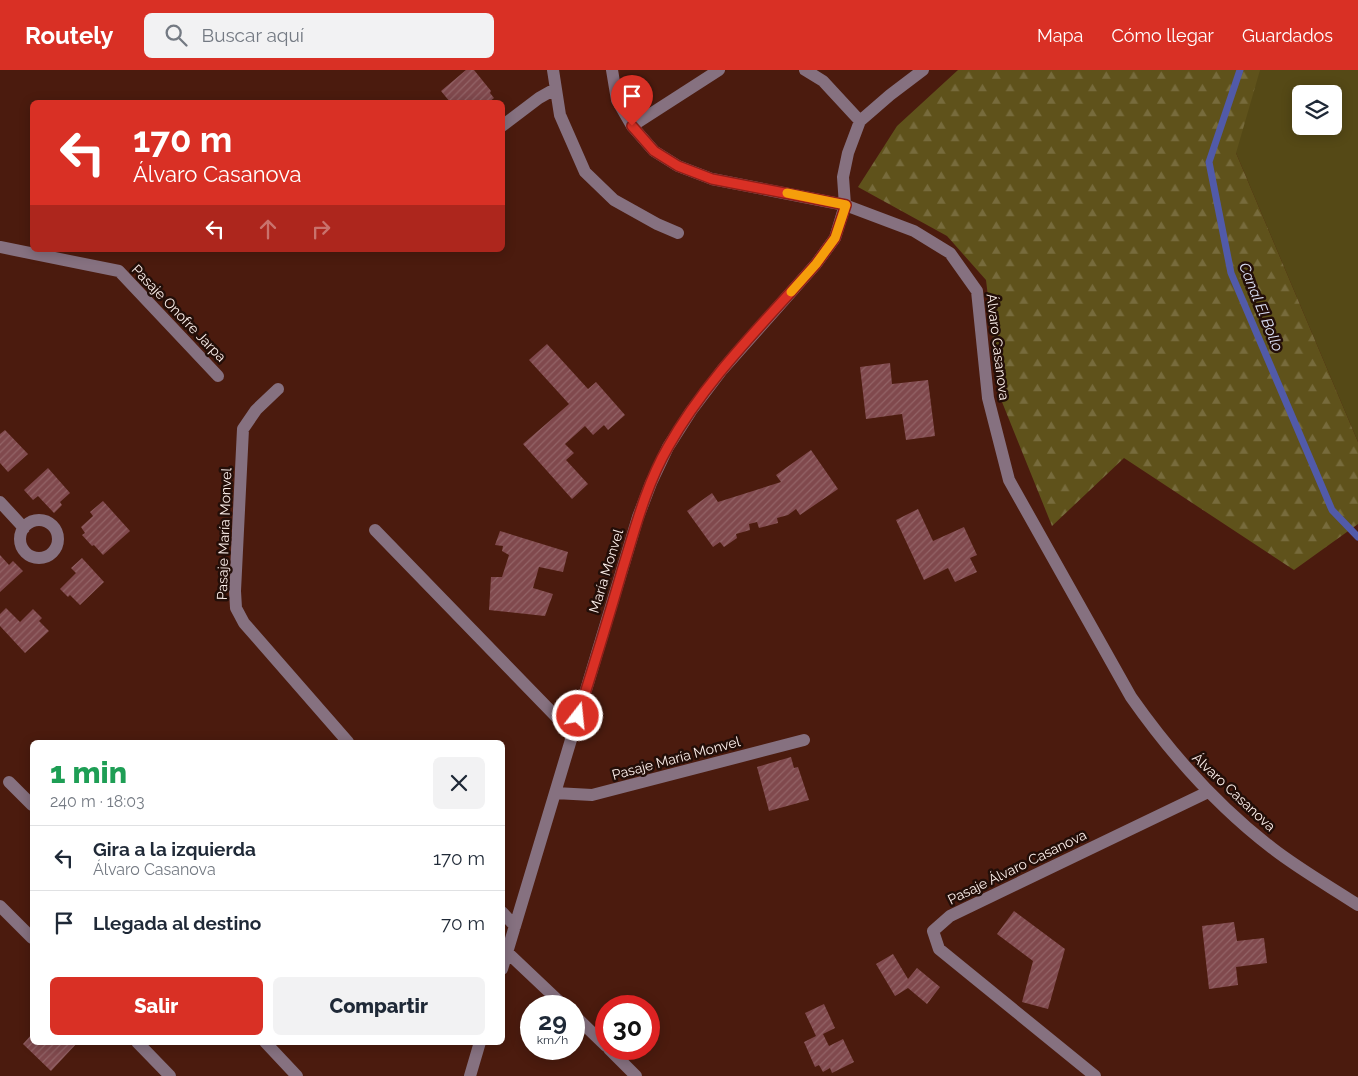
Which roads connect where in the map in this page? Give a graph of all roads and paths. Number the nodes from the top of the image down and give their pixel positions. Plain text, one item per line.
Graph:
1 (553, 70) edge
2 (612, 70) edge
3 (719, 70) edge
4 (805, 70) edge
5 (923, 70) edge
6 (555, 89) junction
7 (860, 121) junction
8 (505, 124) edge
9 (632, 126) junction
10 (846, 205) junction
11 (678, 233) dead end
12 (0, 247) edge
13 (218, 376) dead end
14 (278, 389) dead end
15 (0, 502) edge
16 (24, 528) dead end
17 (375, 530) dead end
18 (573, 734) junction
19 (346, 740) edge
20 (804, 740) dead end
21 (9, 782) dead end
22 (1208, 792) junction
23 (555, 793) junction
24 (30, 803) edge
25 (1358, 905) edge
26 (0, 906) edge
27 (505, 915) edge
28 (515, 926) junction
29 (30, 936) edge
30 (507, 952) junction
31 (505, 958) edge
32 (552, 995) edge
33 (585, 1026) edge
34 (595, 1036) edge
35 (140, 1045) edge
36 (268, 1045) edge
37 (479, 1045) edge
38 (619, 1060) edge
39 (170, 1076) edge
40 (298, 1076) edge
41 (470, 1076) edge
42 (636, 1076) edge
43 (1095, 1076) edge

1 - 6 street
2 - 9 street, Álvaro Casanova
3 - 9 street
4 - 7 street
5 - 7 street
6 - 8 street
6 - 11 street
7 - 10 street
9 - 10 street, Álvaro Casanova
10 - 18 street, María Monvel
10 - 22 street, Álvaro Casanova
12 - 13 street, Pasaje Onofre Jarpa
14 - 19 street, Pasaje María Monvel
15 - 16 street
17 - 18 street
18 - 23 street, María Monvel
20 - 23 street, Pasaje María Monvel
21 - 24 street
22 - 25 street, Álvaro Casanova
22 - 43 street, Pasaje Álvaro Casanova
23 - 28 street, María Monvel
26 - 29 street
27 - 28 street
28 - 30 street, María Monvel
30 - 31 street, María Monvel
30 - 32 street
33 - 34 street
35 - 39 street
36 - 40 street
37 - 41 street
38 - 42 street

